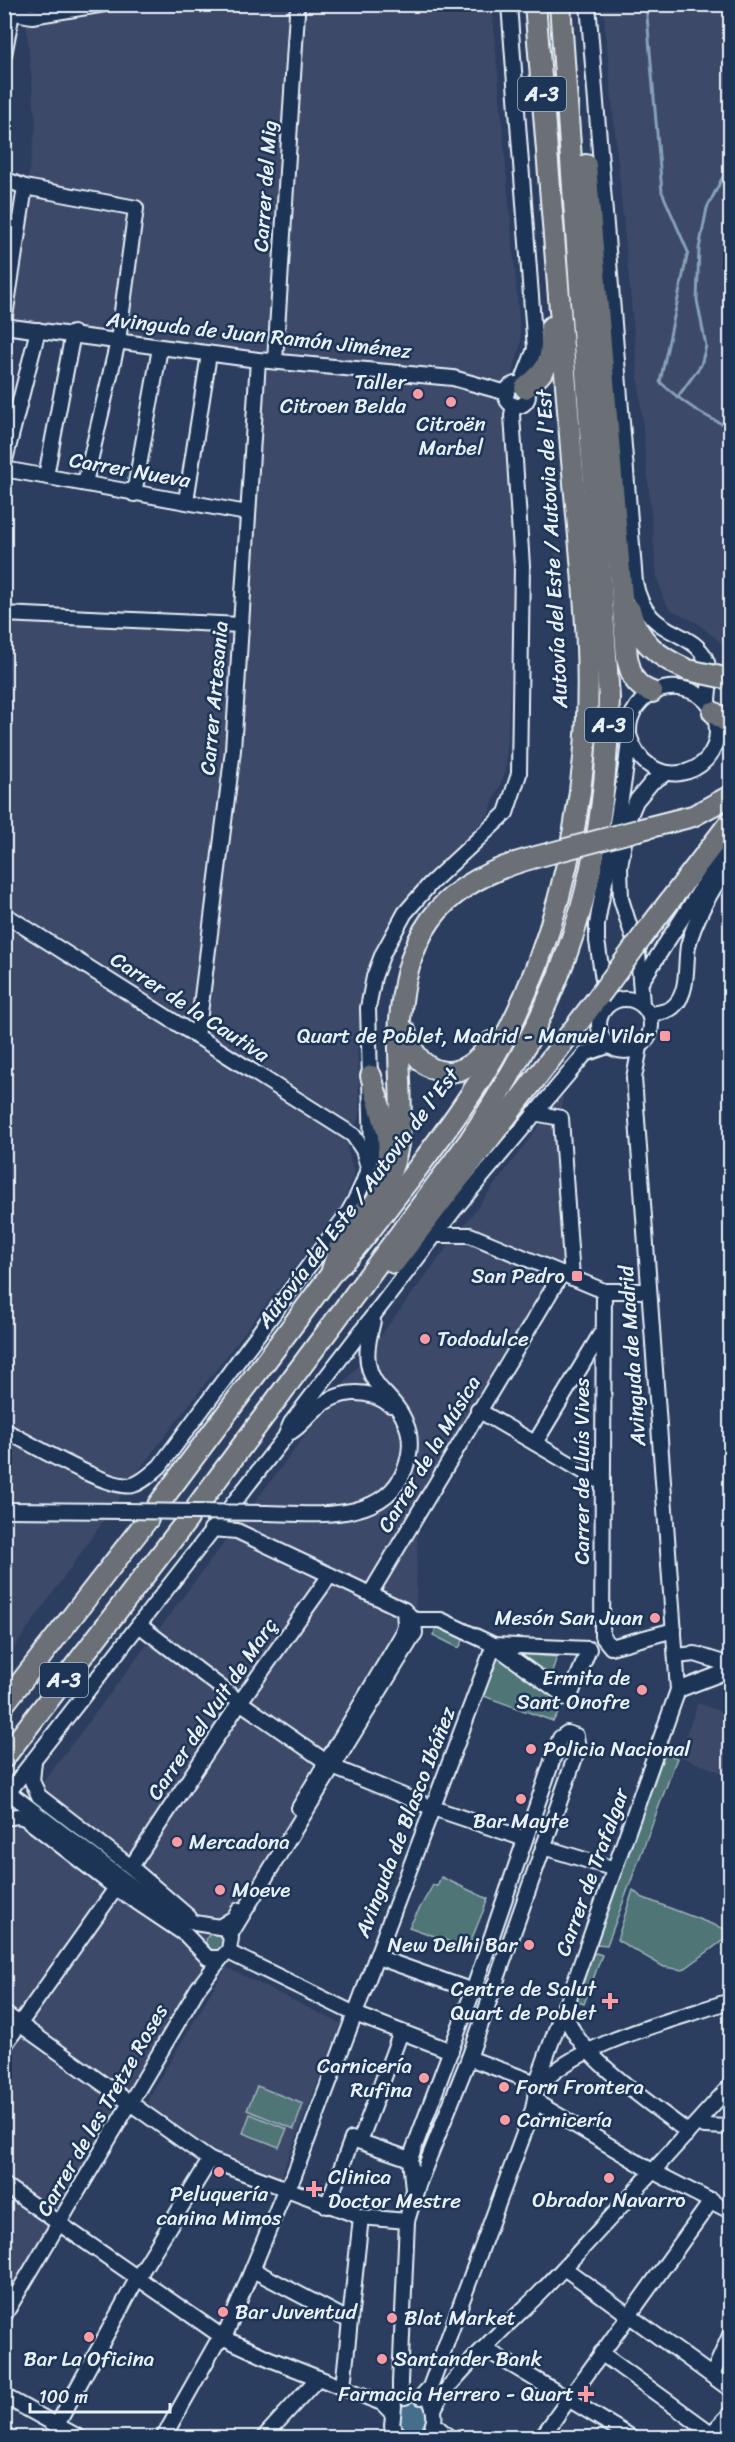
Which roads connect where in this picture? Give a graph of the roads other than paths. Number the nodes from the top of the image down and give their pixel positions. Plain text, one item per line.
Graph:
1 (105, 4) edge
2 (508, 4) edge
3 (535, 4) edge
4 (560, 4) edge
5 (571, 4) edge
6 (588, 4) edge
7 (8, 12) edge
8 (297, 13) dead end
9 (4, 55) edge
10 (4, 179) edge
11 (548, 184) junction
12 (25, 187) junction
13 (4, 324) edge
14 (38, 330) junction
15 (73, 333) junction
16 (118, 341) junction
17 (160, 348) junction
18 (209, 354) junction
19 (258, 360) junction
20 (275, 361) junction
21 (518, 389) junction
22 (514, 405) junction
23 (4, 464) edge
24 (4, 469) edge
25 (46, 476) junction
26 (85, 483) junction
27 (134, 494) junction
28 (186, 501) junction
29 (247, 513) junction
30 (617, 519) junction
31 (4, 614) edge
32 (241, 625) junction
33 (709, 666) junction
34 (728, 678) edge
35 (688, 680) junction
36 (652, 692) junction
37 (710, 708) junction
38 (730, 724) edge
39 (629, 735) junction
40 (665, 774) junction
41 (730, 786) edge
42 (730, 796) edge
43 (730, 822) edge
44 (646, 828) junction
45 (730, 844) edge
46 (730, 863) edge
47 (4, 914) edge
48 (640, 983) junction
49 (603, 1001) junction
50 (646, 1009) junction
51 (514, 1015) junction
52 (402, 1019) junction
53 (196, 1037) junction
54 (640, 1047) junction
55 (615, 1048) junction
56 (371, 1076) junction
57 (634, 1078) junction
58 (372, 1113) junction
59 (534, 1113) junction
60 (353, 1136) junction
61 (369, 1170) junction
62 (436, 1235) junction
63 (338, 1252) junction
64 (330, 1274) junction
65 (567, 1276) junction
66 (648, 1291) junction
67 (604, 1292) junction
68 (374, 1317) junction
69 (604, 1329) junction
70 (305, 1364) junction
71 (478, 1410) junction
72 (400, 1413) junction
73 (4, 1430) edge
74 (285, 1437) junction
75 (535, 1443) junction
76 (603, 1483) junction
77 (239, 1496) junction
78 (4, 1510) edge
79 (212, 1529) junction
80 (237, 1531) junction
81 (330, 1575) junction
82 (370, 1594) junction
83 (409, 1615) junction
84 (139, 1625) junction
85 (674, 1630) junction
86 (494, 1645) junction
87 (676, 1656) junction
88 (730, 1665) edge
89 (730, 1670) edge
90 (678, 1690) junction
91 (240, 1702) junction
92 (4, 1704) edge
93 (4, 1758) edge
94 (34, 1759) junction
95 (331, 1764) junction
96 (10, 1797) edge
97 (433, 1808) junction
98 (4, 1818) edge
99 (525, 1839) junction
100 (543, 1847) junction
101 (131, 1867) junction
102 (615, 1869) junction
103 (116, 1888) junction
104 (163, 1910) junction
105 (195, 1923) junction
106 (220, 1929) junction
107 (186, 1935) junction
108 (202, 1953) junction
109 (224, 1955) junction
110 (376, 1957) junction
111 (198, 1988) junction
112 (572, 1989) junction
113 (473, 1991) junction
114 (730, 2001) edge
115 (4, 2013) edge
116 (355, 2014) junction
117 (19, 2024) junction
118 (401, 2032) junction
119 (576, 2034) junction
120 (608, 2043) junction
121 (4, 2046) edge
122 (451, 2051) junction
123 (588, 2051) junction
124 (469, 2058) junction
125 (730, 2086) edge
126 (537, 2094) junction
127 (130, 2104) junction
128 (704, 2126) dead end
129 (730, 2127) edge
130 (686, 2135) junction
131 (360, 2141) junction
132 (410, 2159) junction
133 (210, 2160) junction
134 (652, 2171) junction
135 (4, 2185) edge
136 (285, 2190) junction
137 (712, 2200) junction
138 (327, 2206) junction
139 (730, 2211) edge
140 (361, 2217) junction
141 (407, 2221) junction
142 (59, 2224) junction
143 (564, 2268) junction
144 (253, 2270) junction
145 (138, 2277) junction
146 (628, 2315) junction
147 (4, 2316) edge
148 (350, 2321) junction
149 (730, 2335) edge
150 (224, 2338) junction
151 (485, 2349) junction
152 (601, 2353) junction
153 (712, 2376) junction
154 (318, 2378) junction
155 (343, 2387) junction
156 (730, 2389) edge
157 (4, 2396) edge
158 (405, 2397) junction
159 (421, 2397) junction
160 (568, 2398) junction
161 (391, 2412) junction
162 (730, 2414) edge
163 (434, 2417) junction
164 (57, 2425) junction
165 (612, 2432) edge
166 (709, 2435) edge
167 (397, 2436) edge
168 (80, 2438) edge
169 (164, 2438) edge
170 (263, 2438) edge
171 (424, 2438) edge
172 (450, 2438) edge
173 (541, 2438) edge
174 (633, 2438) edge

1 - 7 street
2 - 21 street
3 - 11 highway, Autovía del Este / Autovia de l'Est / A-3
4 - 70 highway, A-3
5 - 30 highway
6 - 33 street
7 - 9 street
8 - 20 street, Carrer del Mig
10 - 12 street
11 - 21 highway
11 - 51 highway, Autovía del Este / Autovia de l'Est / A-3
12 - 13 street
12 - 16 street
13 - 14 street, Avinguda de Juan Ramón Jiménez
14 - 15 street, Avinguda de Juan Ramón Jiménez
14 - 23 street
15 - 16 street, Avinguda de Juan Ramón Jiménez
15 - 25 street
16 - 17 street, Avinguda de Juan Ramón Jiménez
16 - 26 street
17 - 18 street, Avinguda de Juan Ramón Jiménez
17 - 27 street
18 - 19 street, Avinguda de Juan Ramón Jiménez
18 - 28 street
19 - 20 street, Avinguda de Juan Ramón Jiménez
19 - 29 street, Carrer Artesania
20 - 21 street, Avinguda de Juan Ramón Jiménez
21 - 22 street
21 - 22 street
22 - 56 street
24 - 25 street, Carrer Nueva
25 - 26 street, Carrer Nueva
26 - 27 street, Carrer Nueva
27 - 28 street, Carrer Nueva
28 - 29 street, Carrer Nueva
29 - 32 street, Carrer Artesania
30 - 35 highway
30 - 36 highway
31 - 32 street
32 - 53 street, Carrer Artesania
33 - 35 street
33 - 37 street
34 - 35 highway, bridge
35 - 36 street
35 - 37 street
36 - 39 street
37 - 38 highway
37 - 40 street
39 - 40 street
39 - 49 street
40 - 48 street
41 - 44 highway
42 - 44 highway
43 - 49 highway, bridge
44 - 52 highway, bridge
45 - 48 street
46 - 50 street
47 - 53 street, Carrer de la Cautiva
48 - 50 street
49 - 50 street
49 - 55 street
49 - 70 highway
50 - 54 street
51 - 52 highway
51 - 64 highway, Autovía del Este / Autovia de l'Est / A-3
52 - 63 highway
53 - 60 street, Carrer de la Cautiva
54 - 55 street
54 - 57 street, Avinguda de Madrid
55 - 57 street, Avinguda de Madrid
55 - 59 street
56 - 58 street
56 - 63 highway
57 - 66 street, Avinguda de Madrid
58 - 60 street
58 - 61 street
59 - 62 street
59 - 65 street
60 - 61 street
61 - 73 street
62 - 65 street
62 - 68 street
63 - 64 highway
64 - 92 highway, Autovía del Este / Autovia de l'Est / A-3
65 - 67 street
65 - 71 street, Carrer de la Música
66 - 67 street
66 - 85 street, Avinguda de Madrid
67 - 69 street, Carrer de Lluís Vives
68 - 72 street
68 - 74 street
69 - 75 street
69 - 76 street, Carrer de Lluís Vives
70 - 93 highway, A-3
71 - 75 street
71 - 82 street, Carrer de la Música
72 - 74 street
72 - 78 street, bridge
74 - 77 street
75 - 76 street
76 - 85 street, Carrer de Lluís Vives
77 - 79 street
77 - 80 street
79 - 80 street
79 - 84 street
80 - 81 street
81 - 82 street
81 - 91 street, Carrer del Vuit de Març
82 - 83 street
83 - 86 street
83 - 95 street
84 - 91 street
84 - 94 street
85 - 87 street, Carrer de Trafalgar
86 - 86 street
86 - 97 street, Avinguda de Blasco Ibáñez
87 - 88 street
87 - 90 street, Carrer de Trafalgar
89 - 90 street
90 - 102 street, Carrer de Trafalgar
91 - 95 street
91 - 101 street, Carrer del Vuit de Març
94 - 96 street
94 - 101 street
95 - 97 street
95 - 106 street
96 - 104 street
97 - 99 street
97 - 110 street, Avinguda de Blasco Ibáñez
98 - 103 street
99 - 100 street
99 - 113 street
100 - 102 street
100 - 124 street
101 - 105 street
102 - 112 street, Carrer de Trafalgar
103 - 107 street
103 - 117 street
104 - 105 street
104 - 107 street
105 - 106 street
106 - 108 street, Carrer de les Tretze Roses
106 - 109 street
107 - 108 street
108 - 109 street
108 - 111 street, Carrer de les Tretze Roses
109 - 111 street, Carrer de les Tretze Roses
109 - 116 street
110 - 113 street
110 - 116 street, Avinguda de Blasco Ibáñez
111 - 127 street, Carrer de les Tretze Roses
112 - 119 street, Carrer de Trafalgar
112 - 126 street, Carrer de Trafalgar
113 - 122 street
114 - 120 street
115 - 117 street
116 - 118 street
116 - 136 street, Avinguda de Blasco Ibáñez
117 - 121 street
117 - 127 street
118 - 122 street
118 - 131 street
119 - 120 street
119 - 123 street, Carrer de Trafalgar
120 - 123 street
122 - 132 street
123 - 126 street
123 - 130 street, Carrer de Trafalgar
124 - 126 street
124 - 141 street
125 - 130 street
126 - 134 street
126 - 159 street, Carrer de Trafalgar
127 - 133 street
127 - 142 street, Carrer de les Tretze Roses
128 - 129 street
130 - 134 street
131 - 132 street
131 - 138 street
132 - 141 street
133 - 136 street
133 - 145 street
134 - 137 street
134 - 143 street
135 - 142 street
136 - 138 street
136 - 144 street, Avinguda de Blasco Ibáñez
137 - 139 street
137 - 146 street
138 - 140 street
140 - 141 street
140 - 148 street
141 - 158 street
142 - 145 street
142 - 147 street, Carrer de les Tretze Roses
143 - 146 street
143 - 151 street
144 - 148 street
144 - 150 street, Avinguda de Blasco Ibáñez
145 - 150 street
145 - 164 street
146 - 152 street
146 - 153 street
148 - 155 street
149 - 153 street
150 - 154 street
150 - 169 street, Avinguda de Blasco Ibáñez
151 - 160 street
151 - 163 street
152 - 160 street
152 - 166 street
153 - 156 street
154 - 155 street
154 - 170 street
155 - 161 street
157 - 164 street
158 - 159 street
158 - 161 street
159 - 163 street
160 - 165 street
160 - 173 street
161 - 167 street
162 - 166 street
163 - 171 street
163 - 172 street
164 - 168 street
165 - 174 street

